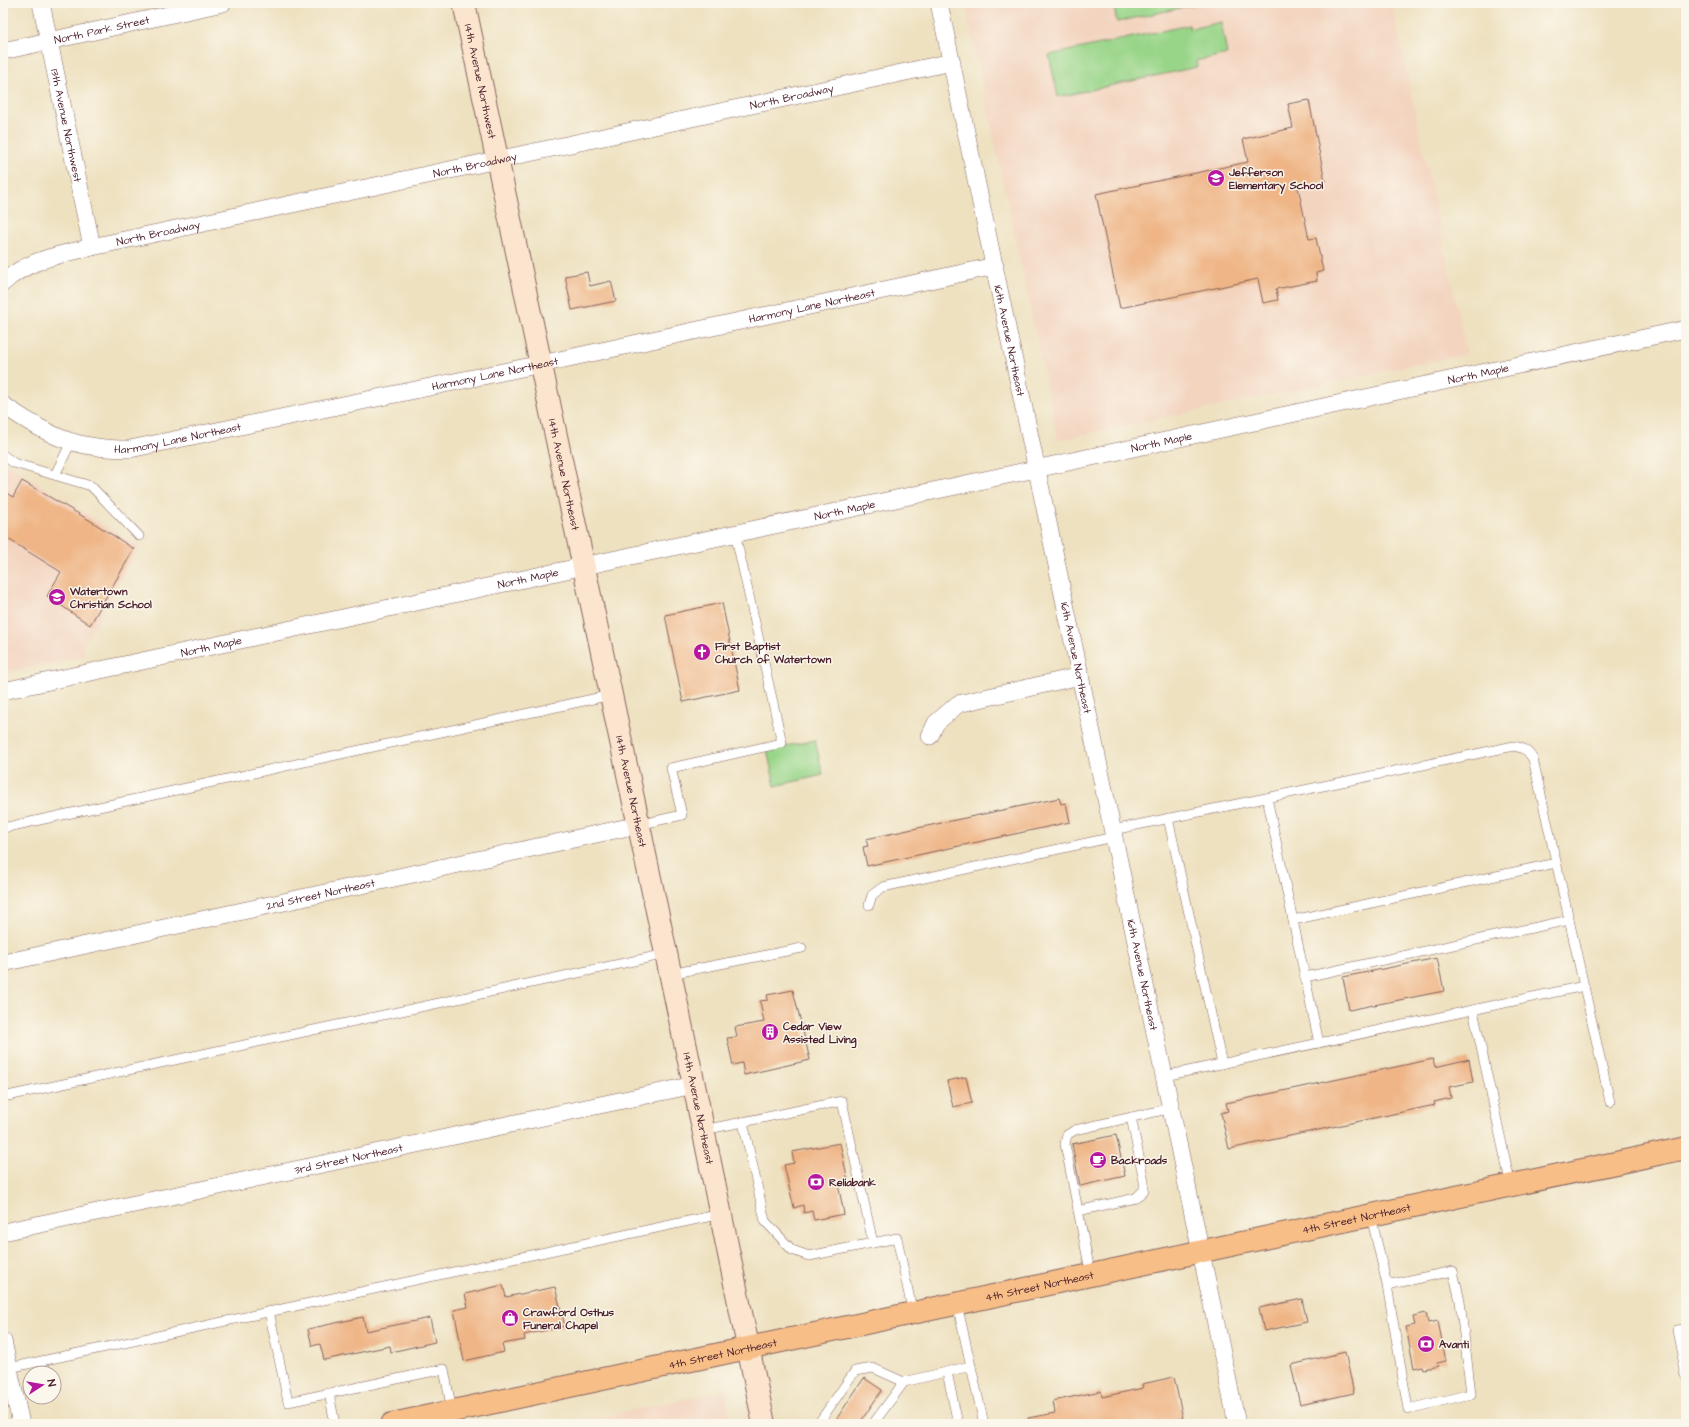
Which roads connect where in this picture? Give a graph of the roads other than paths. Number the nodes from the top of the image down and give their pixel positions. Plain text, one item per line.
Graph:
1 (41, 3) edge
2 (224, 3) edge
3 (464, 3) edge
4 (939, 3) edge
5 (49, 42) junction
6 (3, 51) edge
7 (952, 62) junction
8 (497, 160) junction
9 (92, 247) junction
10 (995, 266) junction
11 (3, 283) edge
12 (1686, 329) edge
13 (541, 364) junction
14 (3, 405) edge
15 (71, 442) junction
16 (3, 455) edge
17 (1038, 469) junction
18 (55, 475) junction
19 (735, 533) junction
20 (138, 536) dead end
21 (584, 565) junction
22 (1080, 676) junction
23 (3, 691) edge
24 (611, 695) junction
25 (930, 736) dead end
26 (1267, 798) junction
27 (1168, 818) junction
28 (638, 825) junction
29 (3, 828) edge
30 (1114, 833) junction
31 (1556, 863) junction
32 (870, 905) dead end
33 (1293, 920) junction
34 (1569, 920) junction
35 (802, 948) dead end
36 (3, 963) edge
37 (668, 964) junction
38 (1305, 977) junction
39 (1584, 986) junction
40 (1473, 1010) junction
41 (1319, 1043) junction
42 (1222, 1064) junction
43 (1165, 1076) junction
44 (694, 1085) junction
45 (3, 1097) edge
46 (1610, 1102) dead end
47 (1172, 1108) junction
48 (1131, 1117) junction
49 (743, 1122) junction
50 (703, 1130) junction
51 (1686, 1148) edge
52 (1511, 1186) junction
53 (1078, 1211) junction
54 (721, 1214) junction
55 (1371, 1216) junction
56 (3, 1232) edge
57 (873, 1243) junction
58 (1202, 1252) junction
59 (1091, 1276) junction
60 (1387, 1285) junction
61 (957, 1304) junction
62 (269, 1312) junction
63 (913, 1314) junction
64 (1686, 1329) edge
65 (3, 1341) edge
66 (748, 1349) junction
67 (971, 1366) junction
68 (9, 1368) junction
69 (947, 1372) junction
70 (1686, 1375) edge
71 (904, 1382) junction
72 (329, 1393) junction
73 (452, 1412) junction
74 (21, 1424) edge
75 (335, 1424) edge
76 (392, 1424) edge
77 (764, 1424) edge
78 (818, 1424) edge
79 (873, 1424) edge
80 (958, 1424) edge
81 (984, 1424) edge
82 (1237, 1424) edge

1 - 5 street, 13th Avenue Northwest
2 - 5 street, North Park Street
3 - 8 main road, 14th Avenue Northwest
4 - 7 street, 16th Avenue Northeast
5 - 6 street, North Park Street
5 - 9 street, 13th Avenue Northwest
7 - 8 street, North Broadway
7 - 10 street, 16th Avenue Northeast
8 - 9 street, North Broadway
8 - 13 main road, 14th Avenue Northeast
9 - 11 street, North Broadway
10 - 13 street, Harmony Lane Northeast
10 - 17 street, 16th Avenue Northeast
12 - 17 street, North Maple
13 - 15 street, Harmony Lane Northeast
13 - 21 main road, 14th Avenue Northeast
14 - 15 street, Harmony Lane Northeast
15 - 18 lane
16 - 18 lane
17 - 19 street, North Maple
17 - 22 street, 16th Avenue Northeast
18 - 20 lane
19 - 21 street, North Maple
19 - 28 lane
21 - 23 street, North Maple
21 - 24 main road, 14th Avenue Northeast
22 - 25 street
22 - 30 street, 16th Avenue Northeast
24 - 28 main road, 14th Avenue Northeast
24 - 29 lane
26 - 27 lane
26 - 31 lane
26 - 33 lane
27 - 30 lane
27 - 42 lane
28 - 36 street, 2nd Street Northeast
28 - 37 main road, 14th Avenue Northeast
30 - 32 lane
30 - 43 street, 16th Avenue Northeast
31 - 33 lane
31 - 34 lane
33 - 38 lane
34 - 38 lane
34 - 39 lane
35 - 37 lane
37 - 44 main road, 14th Avenue Northeast
37 - 45 lane
38 - 41 lane
39 - 40 lane
39 - 46 lane
40 - 41 lane
40 - 52 lane
41 - 42 lane
42 - 43 lane
43 - 47 street, 16th Avenue Northeast
44 - 50 main road, 14th Avenue Northeast
44 - 56 street, 3rd Street Northeast
47 - 48 lane
47 - 58 street, 16th Avenue Northeast
48 - 53 lane
48 - 53 lane
49 - 50 lane
49 - 57 lane
49 - 57 lane
50 - 54 main road, 14th Avenue Northeast
51 - 52 main road, 4th Street Northeast
52 - 55 main road, 4th Street Northeast
53 - 59 lane
54 - 62 lane
54 - 66 main road, 14th Avenue Northeast
55 - 58 main road, 4th Street Northeast
55 - 60 lane
57 - 63 lane
58 - 59 main road, 4th Street Northeast
58 - 82 street, 16th Avenue Northeast
59 - 61 main road, 4th Street Northeast
60 - 60 lane
61 - 63 main road, 4th Street Northeast
61 - 67 lane
62 - 68 lane
62 - 72 lane
63 - 66 main road, 4th Street Northeast
64 - 70 lane
65 - 68 street
66 - 73 main road, 4th Street Northeast
66 - 77 main road, 14th Avenue Northeast
67 - 69 lane
67 - 81 lane
68 - 74 street
69 - 71 lane
69 - 80 lane
71 - 78 lane
71 - 79 lane
72 - 73 lane
72 - 75 lane
73 - 76 main road, 4th Street Northeast

